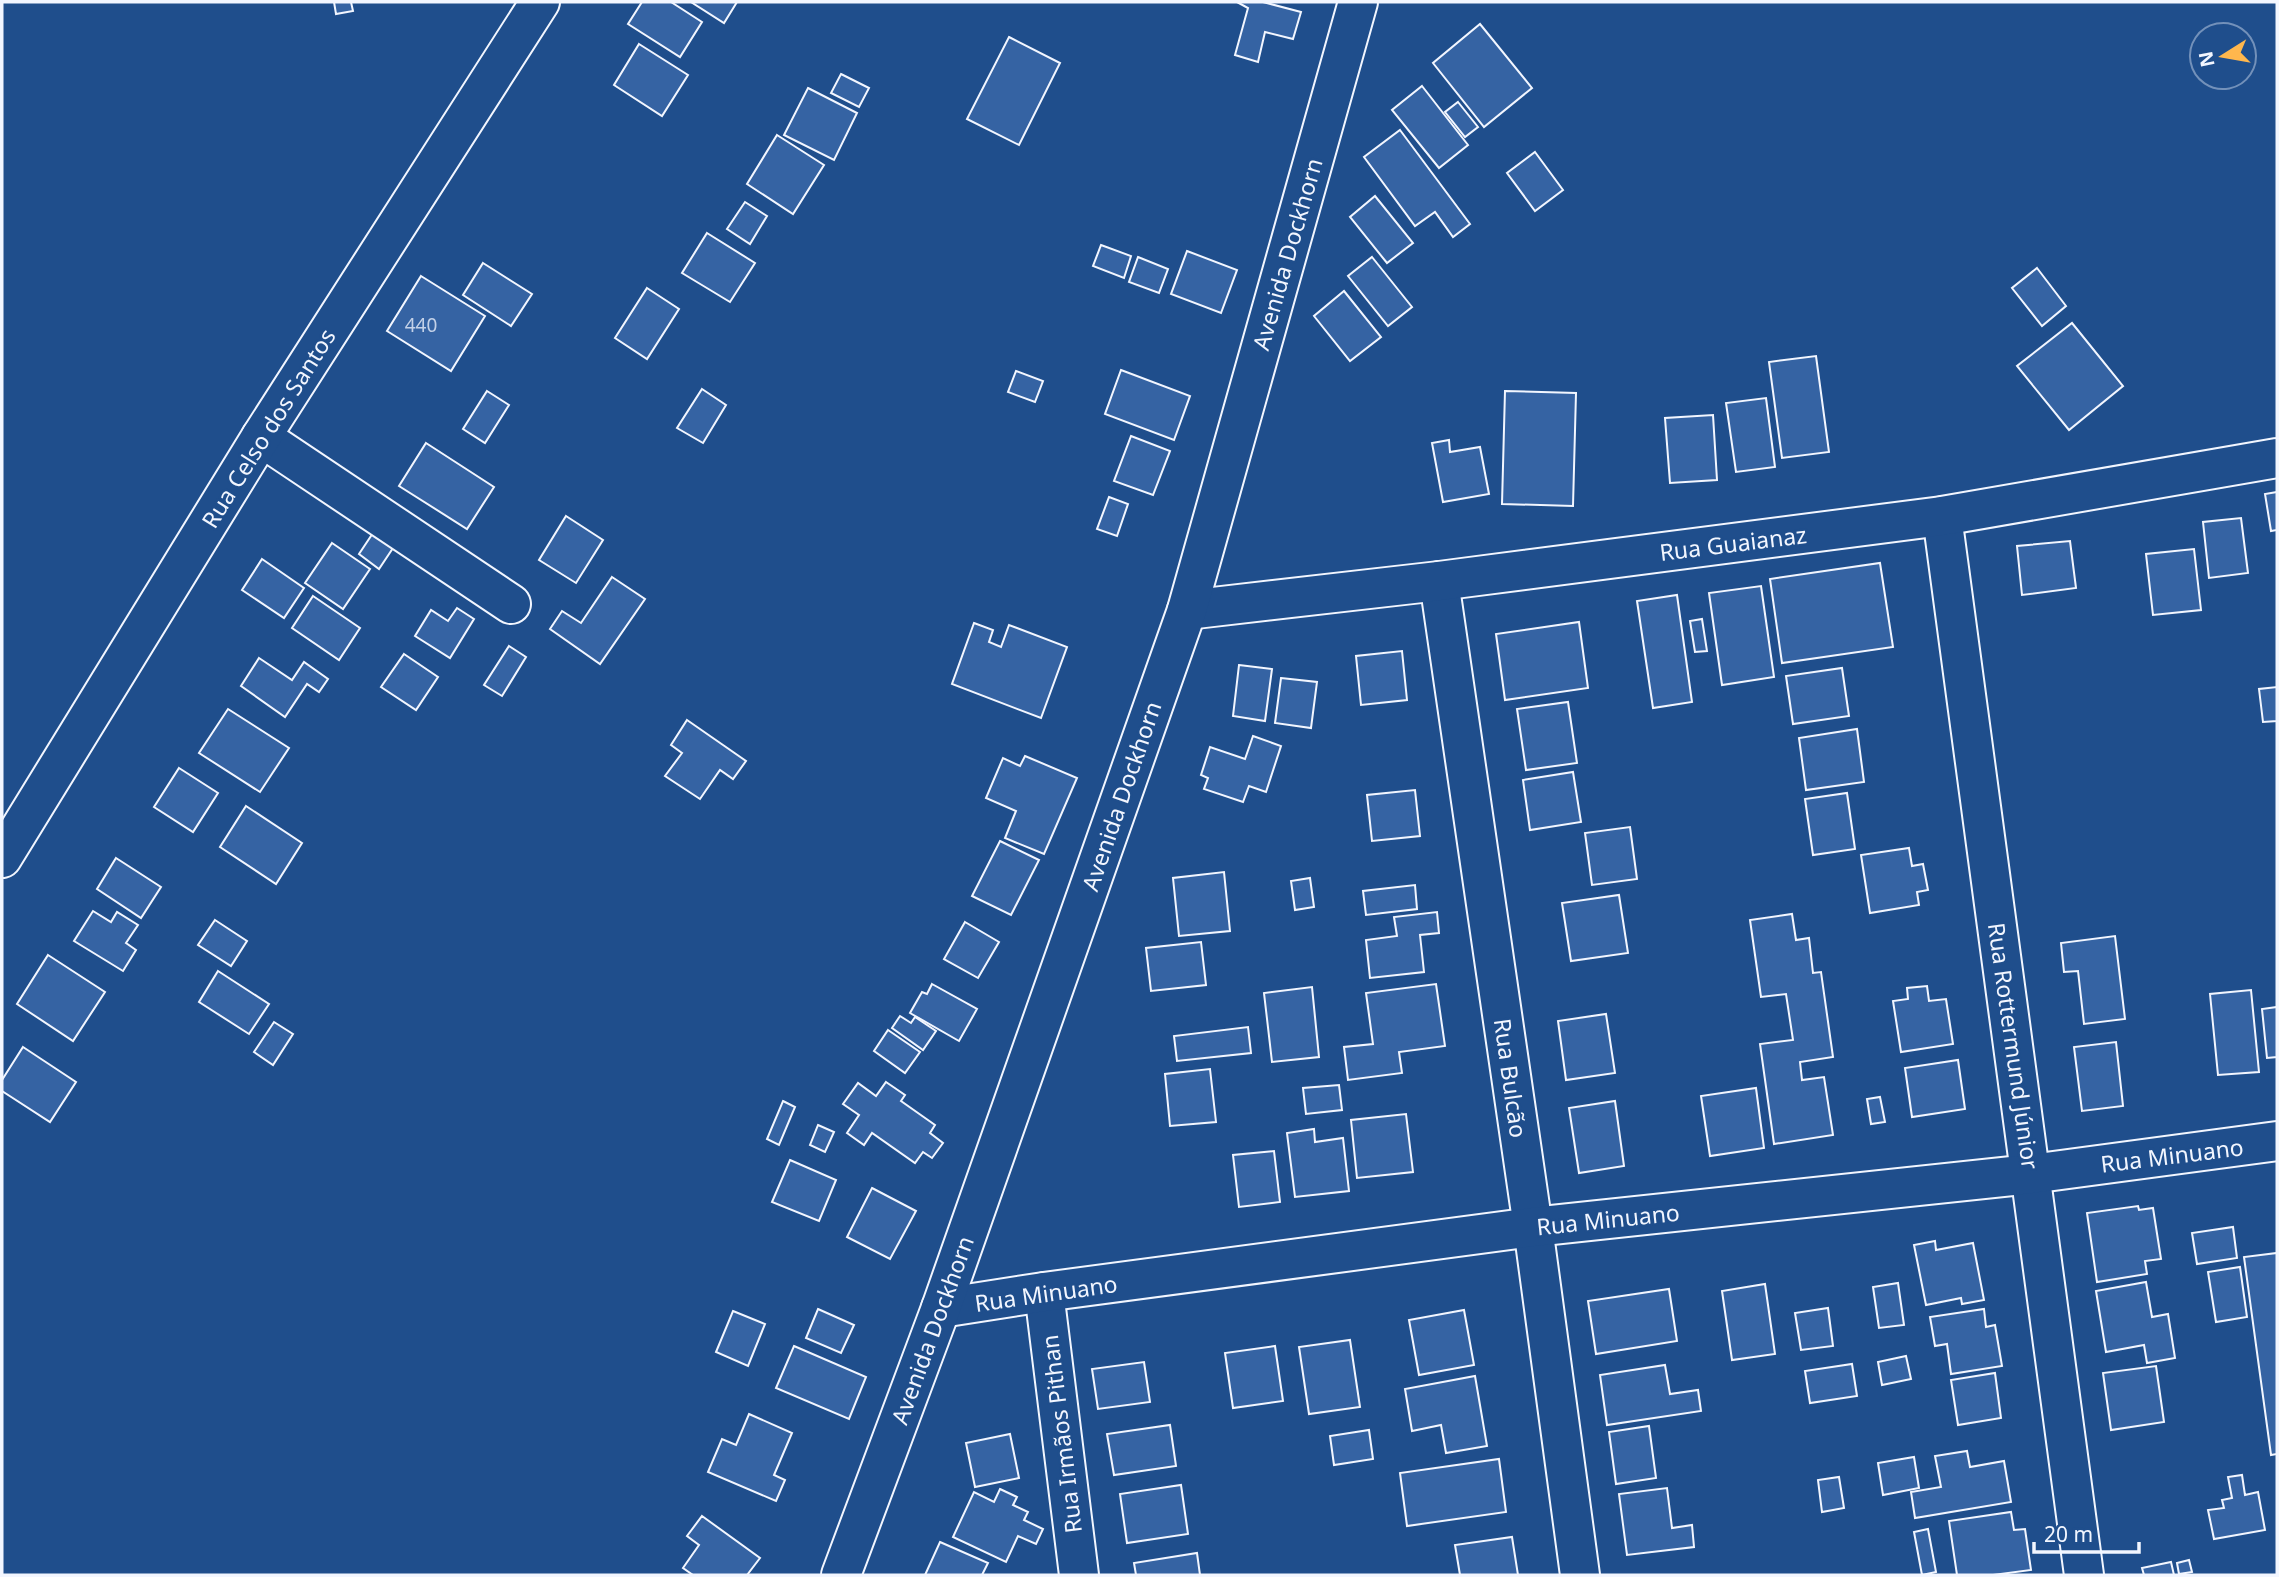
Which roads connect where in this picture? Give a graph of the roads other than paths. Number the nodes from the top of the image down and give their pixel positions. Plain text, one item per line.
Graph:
1 (540, 2) edge
2 (1358, 2) edge
3 (261, 437) junction
4 (2277, 458) edge
5 (1942, 516) junction
6 (1440, 581) junction
7 (511, 604) dead end
8 (1187, 610) junction
9 (2, 858) edge
10 (2277, 1142) edge
11 (2031, 1174) junction
12 (1533, 1227) junction
13 (1044, 1292) junction
14 (941, 1308) junction
15 (841, 1575) edge
16 (1079, 1575) edge
17 (1580, 1575) edge
18 (2084, 1575) edge

1 - 3 street, Rua Celso dos Santos
2 - 8 street, Avenida Dockhorn
3 - 7 street
3 - 9 street, Rua Celso dos Santos
4 - 5 street, Rua Guaianaz
5 - 6 street, Rua Guaianaz
5 - 11 street, Rua Rottermund Júnior
6 - 8 street, Rua Guaianaz
6 - 12 street, Rua Bulcão
8 - 14 street, Avenida Dockhorn
10 - 11 street, Rua Minuano
11 - 12 street, Rua Minuano
11 - 18 street, Rua Rottermund Júnior
12 - 13 street, Rua Minuano
12 - 17 street, Rua Bulcão
13 - 14 street, Rua Minuano
13 - 16 street, Rua Irmãos Pithan
14 - 15 street, Avenida Dockhorn

